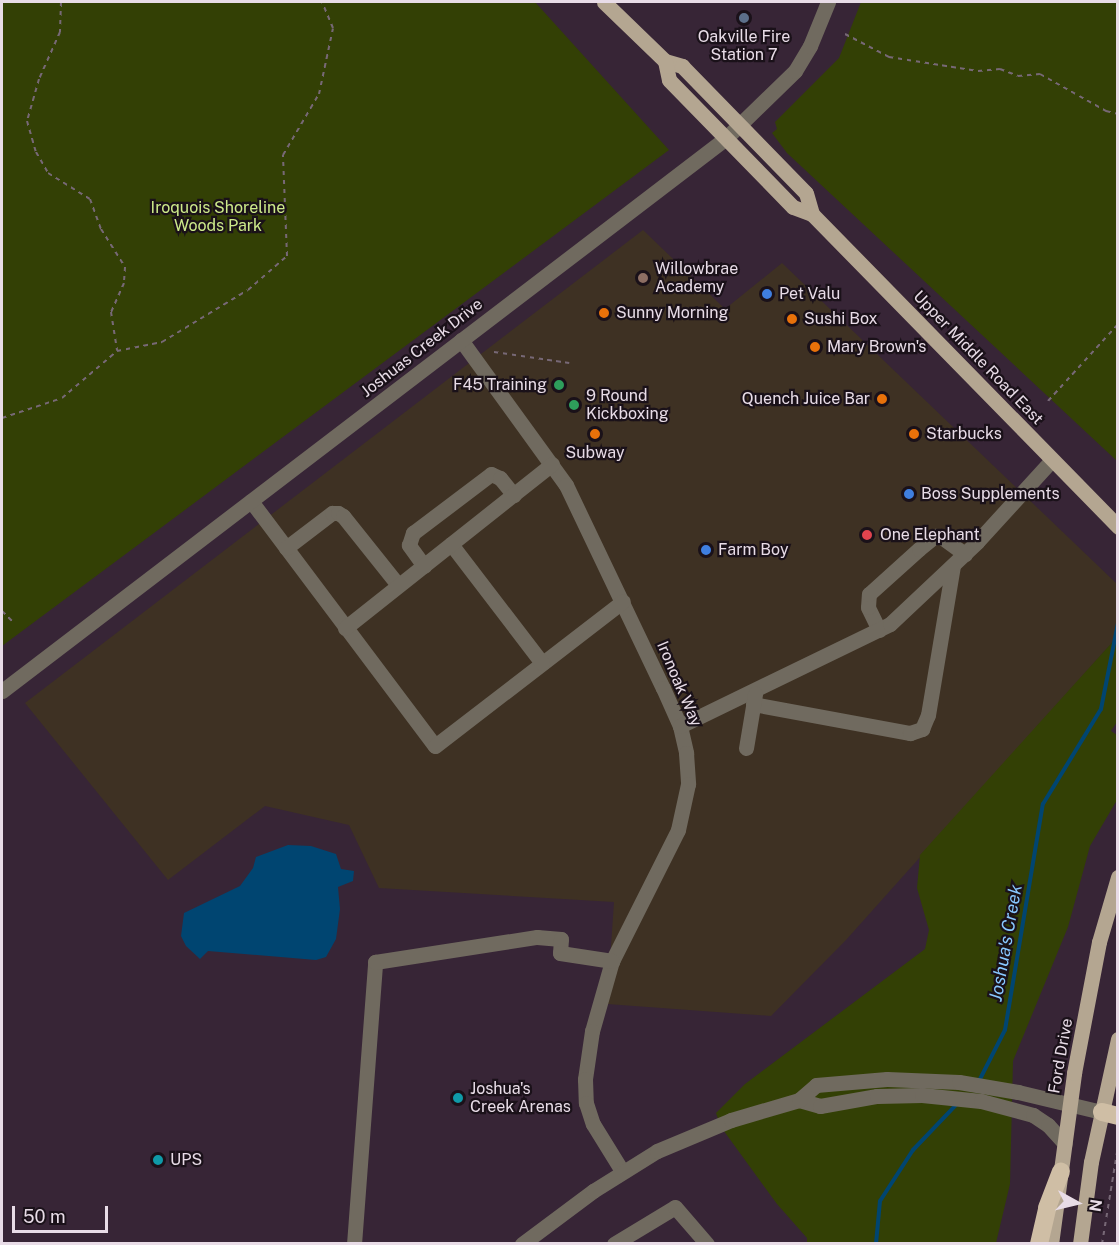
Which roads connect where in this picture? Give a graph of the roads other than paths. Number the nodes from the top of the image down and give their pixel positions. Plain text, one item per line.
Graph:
1 (604, 2) edge
2 (828, 2) edge
3 (665, 61) junction
4 (740, 125) junction
5 (726, 138) junction
6 (812, 214) junction
7 (461, 340) junction
8 (1052, 460) junction
9 (552, 464) junction
10 (514, 495) junction
11 (251, 501) junction
12 (1118, 527) edge
13 (451, 544) junction
14 (285, 548) junction
15 (965, 554) junction
16 (953, 565) junction
17 (424, 566) junction
18 (398, 585) junction
19 (623, 601) junction
20 (345, 628) junction
21 (879, 630) junction
22 (542, 663) junction
23 (756, 688) junction
24 (2, 691) edge
25 (753, 704) junction
26 (680, 726) junction
27 (746, 748) dead end
28 (1118, 877) edge
29 (612, 961) junction
30 (1118, 1039) edge
31 (799, 1100) junction
32 (1070, 1104) junction
33 (1110, 1114) edge
34 (1065, 1144) junction
35 (622, 1171) junction
36 (1061, 1172) junction
37 (354, 1244) edge
38 (522, 1244) edge
39 (614, 1244) edge
40 (707, 1244) edge
41 (1039, 1244) edge
42 (1051, 1244) edge
43 (1080, 1244) edge

1 - 3 main road, Upper Middle Road East
2 - 4 street, Joshuas Creek Drive
3 - 4 main road, Upper Middle Road East
3 - 5 main road, Upper Middle Road East
4 - 5 street, Joshuas Creek Drive
4 - 6 main road, Upper Middle Road East
5 - 6 main road, Upper Middle Road East
5 - 7 street, Joshuas Creek Drive
6 - 8 main road, Upper Middle Road East
7 - 9 street, Ironoak Way
7 - 11 street, Joshuas Creek Drive
8 - 12 main road, Upper Middle Road East
8 - 15 street
9 - 10 street
9 - 19 street, Ironoak Way
10 - 13 street
10 - 17 street
11 - 14 street
11 - 24 street, Joshuas Creek Drive
13 - 17 street
13 - 22 street
14 - 18 street
14 - 20 street
15 - 16 street
15 - 21 street
16 - 21 street
16 - 25 street
17 - 18 street
18 - 20 street
19 - 22 street
19 - 26 street, Ironoak Way
20 - 22 street
21 - 23 street
23 - 25 street
23 - 26 street
25 - 27 street
26 - 29 street, Ironoak Way
28 - 32 main road, Ford Drive
29 - 35 street, Ironoak Way
29 - 37 street
30 - 33 main road
31 - 32 street
31 - 34 street
31 - 35 street
32 - 33 street
32 - 34 main road, Ford Drive
33 - 43 main road
34 - 36 main road, Ford Drive
35 - 38 street
36 - 41 highway
36 - 42 main road, Ford Drive
39 - 40 street

